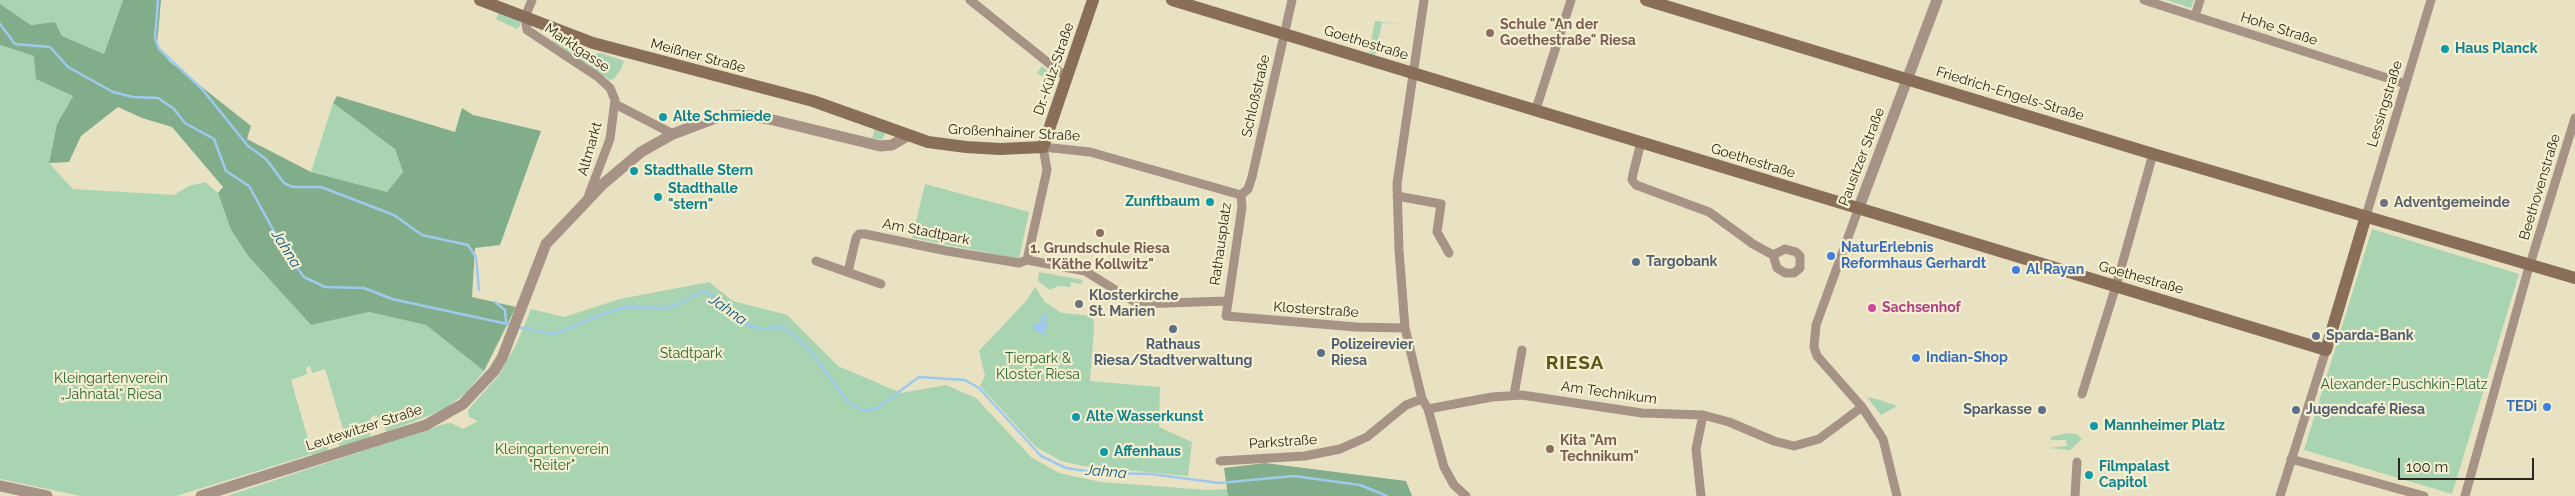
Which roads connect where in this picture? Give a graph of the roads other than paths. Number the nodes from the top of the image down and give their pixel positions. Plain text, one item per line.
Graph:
1 (480, 0) edge
2 (532, 0) edge
3 (970, 0) edge
4 (1093, 0) edge
5 (1172, 0) edge
6 (1292, 0) edge
7 (1424, 0) edge
8 (1571, 0) edge
9 (1646, 0) edge
10 (1937, 0) edge
11 (2144, 0) edge
12 (2200, 0) edge
13 (2431, 0) edge
14 (2195, 16) junction
15 (525, 18) junction
16 (1284, 34) junction
17 (1413, 73) junction
18 (1066, 77) junction
19 (1908, 79) junction
20 (2406, 84) junction
21 (615, 102) junction
22 (1536, 109) junction
23 (2575, 118) edge
24 (673, 134) junction
25 (909, 135) junction
26 (1641, 142) junction
27 (1043, 147) junction
28 (2153, 154) junction
29 (1179, 179) joint
30 (1241, 195) junction
31 (1397, 196) junction
32 (587, 200) junction
33 (1858, 210) junction
34 (2366, 216) junction
35 (1449, 252) dead end
36 (1773, 255) dead end
37 (1026, 260) junction
38 (816, 261) dead end
39 (2530, 264) junction
40 (848, 272) junction
41 (2575, 278) edge
42 (881, 284) dead end
43 (2116, 286) junction
44 (1226, 301) junction
45 (1226, 316) joint
46 (1405, 328) junction
47 (1522, 350) dead end
48 (2326, 350) junction
49 (2082, 394) dead end
50 (1514, 395) junction
51 (1422, 399) junction
52 (1862, 407) junction
53 (1428, 409) junction
54 (1703, 414) junction
55 (2291, 458) junction
56 (1220, 461) dead end
57 (2077, 462) dead end
58 (0, 486) edge
59 (47, 496) edge
60 (201, 496) edge
61 (1466, 496) edge
62 (1701, 496) edge
63 (1898, 496) edge
64 (2075, 496) edge
65 (2280, 496) edge
66 (2424, 496) edge
67 (2465, 496) edge

1 - 15 main road, Meißner Straße
2 - 15 street
3 - 18 street
4 - 18 main road, Dr.-Külz-Straße
5 - 16 main road, Goethestraße
6 - 16 street, Schloßstraße
7 - 17 street
8 - 22 street
9 - 19 main road, Friedrich-Engels-Straße
10 - 19 street, Pausitzer Straße
11 - 14 street, Hohe Straße
12 - 14 street
13 - 20 street, Lessingstraße
14 - 20 street, Hohe Straße
15 - 21 street, Marktgasse
15 - 25 main road, Meißner Straße
16 - 17 main road, Goethestraße
16 - 30 street, Schloßstraße
17 - 22 main road, Goethestraße
17 - 31 street
18 - 27 main road, Dr.-Külz-Straße
19 - 28 main road, Friedrich-Engels-Straße
19 - 33 street, Pausitzer Straße
20 - 34 street, Lessingstraße
21 - 24 street
21 - 32 street, Altmarkt
22 - 26 main road, Goethestraße
23 - 39 street, Beethovenstraße
24 - 25 street
24 - 32 street
25 - 27 main road, Großenhainer Straße
26 - 33 main road, Goethestraße
26 - 36 street
27 - 29 street, Großenhainer Straße
27 - 37 street
28 - 34 main road, Friedrich-Engels-Straße
28 - 43 street
29 - 30 street, Rathausplatz
30 - 44 street, Rathausplatz
31 - 35 street
31 - 46 street
32 - 60 street, Leutewitzer Straße
33 - 43 main road, Goethestraße
33 - 52 street, Pausitzer Straße
34 - 39 main road
34 - 48 main road
37 - 40 street, Am Stadtpark
37 - 44 street, Rathausplatz
38 - 40 street
39 - 41 main road
39 - 67 street
40 - 42 street
43 - 48 main road, Goethestraße
43 - 49 street
44 - 45 street, Rathausplatz
45 - 46 street, Klosterstraße
46 - 51 street
47 - 50 street
48 - 55 street
50 - 53 street, Am Technikum
50 - 54 street, Am Technikum
51 - 53 street
51 - 56 street, Parkstraße
52 - 54 street, Am Technikum
52 - 63 street, Pausitzer Straße
53 - 61 street
54 - 62 street
55 - 65 street
55 - 66 street
57 - 64 street
58 - 59 street

